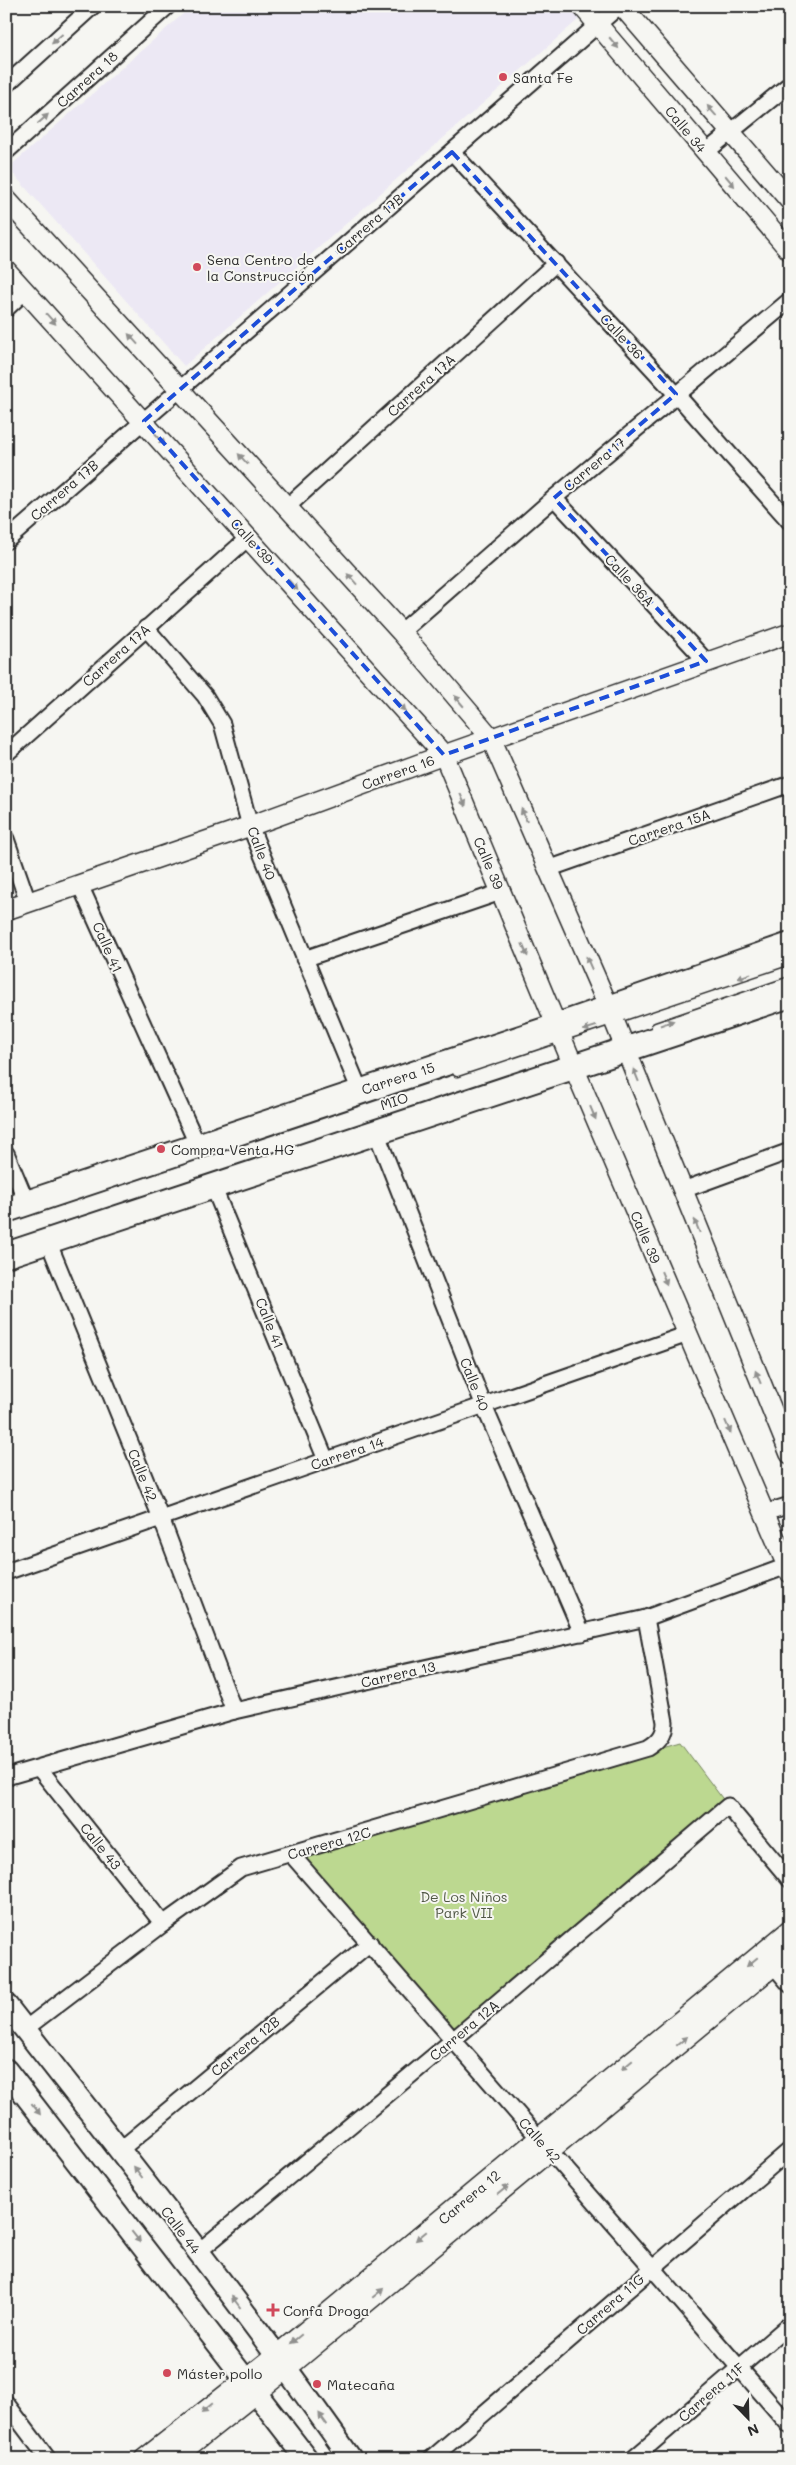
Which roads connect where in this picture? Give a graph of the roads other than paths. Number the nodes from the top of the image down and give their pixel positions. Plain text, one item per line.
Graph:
1 (93, 6) edge
2 (168, 6) edge
3 (582, 6) edge
4 (621, 6) edge
5 (598, 25) junction
6 (790, 84) edge
7 (6, 85) edge
8 (731, 132) junction
9 (6, 152) edge
10 (452, 152) junction
11 (706, 152) junction
12 (6, 199) edge
13 (790, 201) edge
14 (790, 251) edge
15 (556, 264) junction
16 (6, 270) edge
17 (25, 291) junction
18 (790, 300) edge
19 (6, 308) edge
20 (180, 390) junction
21 (676, 394) junction
22 (144, 421) junction
23 (554, 498) junction
24 (287, 507) junction
25 (790, 522) edge
26 (249, 537) junction
27 (6, 541) edge
28 (146, 628) junction
29 (400, 632) junction
30 (788, 638) edge
31 (706, 661) junction
32 (491, 738) junction
33 (6, 754) edge
34 (444, 755) junction
35 (790, 784) edge
36 (250, 826) junction
37 (6, 839) edge
38 (548, 869) junction
39 (80, 885) junction
40 (501, 892) junction
41 (28, 902) junction
42 (6, 910) edge
43 (790, 944) edge
44 (304, 959) junction
45 (790, 960) edge
46 (790, 981) edge
47 (790, 995) edge
48 (612, 1014) junction
49 (651, 1029) dead end
50 (559, 1032) junction
51 (622, 1042) junction
52 (570, 1060) junction
53 (447, 1075) dead end
54 (360, 1091) junction
55 (376, 1132) junction
56 (198, 1146) junction
57 (790, 1151) edge
58 (6, 1153) edge
59 (213, 1186) junction
60 (683, 1190) junction
61 (17, 1206) edge
62 (48, 1241) junction
63 (6, 1255) edge
64 (688, 1334) junction
65 (484, 1406) junction
66 (790, 1454) edge
67 (326, 1460) junction
68 (790, 1505) edge
69 (764, 1513) junction
70 (161, 1518) junction
71 (788, 1569) edge
72 (6, 1572) edge
73 (646, 1618) junction
74 (582, 1633) junction
75 (234, 1710) junction
76 (39, 1768) junction
77 (6, 1777) edge
78 (291, 1854) junction
79 (790, 1880) edge
80 (164, 1924) junction
81 (790, 1930) edge
82 (370, 1943) junction
83 (790, 1952) edge
84 (774, 1966) junction
85 (790, 1985) edge
86 (6, 2005) edge
87 (25, 2029) junction
88 (454, 2040) junction
89 (6, 2070) edge
90 (544, 2145) junction
91 (120, 2150) junction
92 (790, 2150) edge
93 (198, 2252) junction
94 (652, 2268) junction
95 (790, 2324) edge
96 (281, 2362) junction
97 (739, 2368) junction
98 (250, 2385) junction
99 (6, 2402) edge
100 (790, 2426) edge
101 (48, 2459) edge
102 (144, 2459) edge
103 (173, 2459) edge
104 (307, 2459) edge
105 (351, 2459) edge
106 (431, 2459) edge
107 (633, 2459) edge

1 -> 7 street
9 -> 2 street, Carrera 18
3 - 5 street, Calle 34
4 - 5 street, Carrera 17B
8 -> 4 street
5 - 10 street, Carrera 17B
5 -> 11 street, Calle 34
6 - 8 street
8 - 11 street
8 - 13 street
10 - 15 street, Calle 36
10 - 20 street, Carrera 17B
11 -> 14 street, Calle 34
20 -> 12 street
15 - 21 street, Calle 36
15 - 24 street, Carrera 17A
16 - 17 street, Calle 39
17 - 19 street
17 -> 22 street, Calle 39
18 - 21 street, Carrera 17
20 - 22 street, Carrera 17B
24 -> 20 street
21 - 23 street, Carrera 17
21 - 25 street, Calle 36
22 -> 26 street, Calle 39
22 - 27 street, Carrera 17B
23 - 29 street, Carrera 17
23 - 31 street, Calle 36A
29 -> 24 street
26 - 28 street, Carrera 17A
26 -> 34 street, Calle 39
28 - 33 street, Carrera 17A
28 - 36 street, Calle 40
32 -> 29 street
30 - 31 street, Carrera 16
31 - 32 street, Carrera 16
32 - 34 street, Carrera 16
38 -> 32 street
34 - 36 street, Carrera 16
34 -> 40 street, Calle 39
35 - 38 street, Carrera 15A
36 - 39 street, Carrera 16
36 - 44 street, Calle 40
37 - 41 street
48 -> 38 street
39 - 41 street, Carrera 16
39 - 56 street, Calle 41
40 - 44 street
40 -> 50 street, Calle 39
41 - 42 street, Carrera 16
43 - 48 main road, Carrera 15
44 - 54 street, Calle 40
45 -> 48 lane
49 -> 46 lane
47 - 51 main road
48 -> 50 main road, Carrera 15
48 - 51 street
50 - 52 street, Calle 39
50 - 53 lane
50 - 54 main road, Carrera 15
51 - 52 main road
60 -> 51 street
52 - 55 main road
52 -> 64 street, Calle 39
54 - 56 main road, Carrera 15
55 - 59 main road
55 - 65 street, Calle 40
56 - 61 main road, Carrera 15
57 - 60 street
58 - 61 street
59 - 62 main road
59 - 67 street, Calle 41
66 -> 60 street
62 - 63 main road
62 - 70 street, Calle 42
64 - 65 street, Carrera 14
64 -> 69 street, Calle 39
65 - 67 street, Carrera 14
65 - 74 street, Calle 40
67 - 70 street, Carrera 14
68 - 69 street
69 - 71 street, Calle 39
70 - 72 street, Carrera 14
70 - 75 street, Calle 42
71 - 73 street, Carrera 13
73 - 74 street, Carrera 13
73 - 78 street, Carrera 12C
74 - 75 street, Carrera 13
75 - 76 street, Carrera 13
76 - 77 street, Carrera 13
76 - 80 street, Calle 43
78 - 80 street, Carrera 12C
78 - 82 street, Calle 42
79 - 88 street, Carrera 12A
80 - 87 street, Carrera 12C
81 -> 90 street, Carrera 12
82 - 88 street, Calle 42
82 - 91 street, Carrera 12B
83 - 84 street, Carrera 12
84 - 85 street
90 -> 84 street, Carrera 12
86 - 87 main road, Calle 44
87 - 91 main road, Calle 44
88 - 90 street, Calle 42
88 - 93 street, Carrera 12A
89 -> 98 main road
90 - 94 street, Calle 42
90 - 96 street, Carrera 12
93 -> 91 main road, Calle 44
92 - 94 street, Carrera 11G
96 -> 93 main road, Calle 44
94 - 97 street, Calle 42
94 - 106 street, Carrera 11G
95 - 97 street, Carrera 11F
96 - 98 street, Carrera 12
105 -> 96 main road, Calle 44
97 - 100 street, Calle 42
97 - 107 street, Carrera 11F
98 -> 102 street, Carrera 12
98 - 103 street, Carrera 12
98 - 104 main road
99 - 101 street

